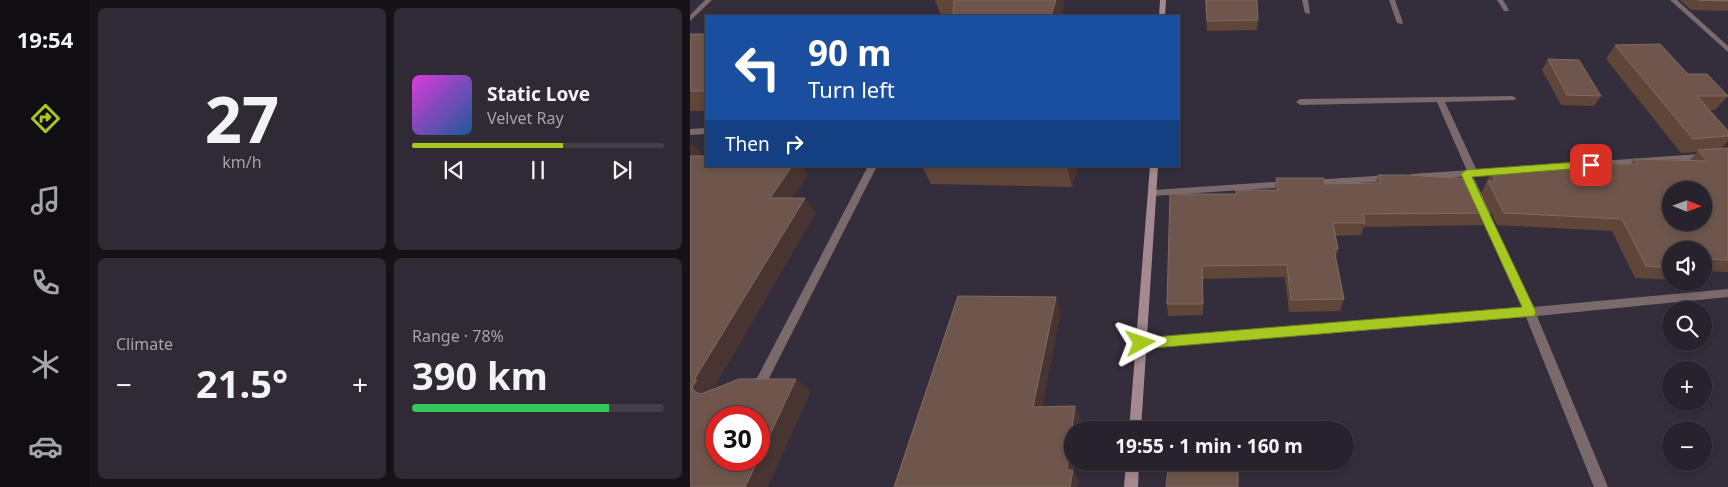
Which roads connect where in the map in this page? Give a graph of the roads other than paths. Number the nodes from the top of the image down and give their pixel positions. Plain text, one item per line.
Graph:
1 (710, 0) edge
2 (1163, 0) edge
3 (1305, 0) edge
4 (1392, 0) edge
5 (1500, 0) edge
6 (1673, 0) edge
7 (1506, 10) dead end
8 (1308, 13) dead end
9 (1162, 15) edge
10 (690, 19) edge
11 (1400, 23) dead end
12 (1728, 50) edge
13 (1512, 98) dead end
14 (1440, 100) junction
15 (1300, 102) dead end
16 (705, 131) edge
17 (690, 132) edge
18 (1728, 156) edge
19 (872, 167) edge
20 (1154, 167) edge
21 (1470, 176) junction
22 (1153, 193) junction
23 (1478, 200) edge
24 (1728, 293) edge
25 (1530, 312) junction
26 (1141, 343) junction
27 (736, 390) edge
28 (1136, 421) edge
29 (1132, 471) edge
30 (1131, 487) edge
31 (1601, 487) edge

1 - 10 street
2 - 9 main road
3 - 8 street
4 - 11 street
5 - 7 street
6 - 12 street
13 - 14 street
14 - 15 street
14 - 21 street
16 - 17 street
18 - 21 street
19 - 27 street
20 - 22 main road
21 - 22 street
22 - 26 main road
23 - 25 street
24 - 25 street
25 - 26 street
25 - 31 street
26 - 28 main road
29 - 30 main road

